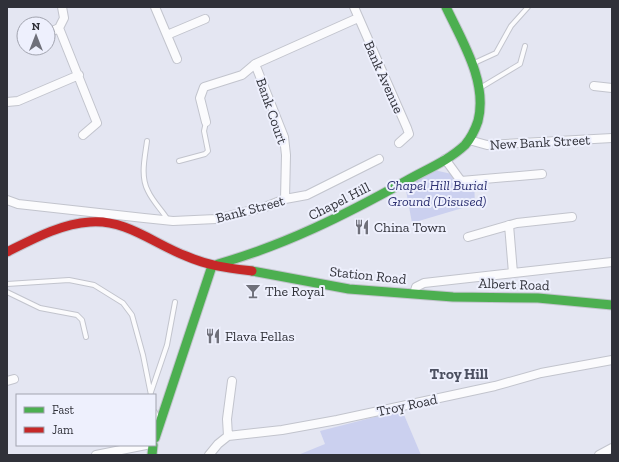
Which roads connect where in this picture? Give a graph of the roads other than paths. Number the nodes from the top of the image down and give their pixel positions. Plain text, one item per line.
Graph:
1 (62, 7) edge
2 (155, 7) edge
3 (354, 7) edge
4 (446, 7) edge
5 (528, 7) edge
6 (358, 18) junction
7 (205, 19) dead end
8 (59, 28) junction
9 (56, 29) edge
10 (167, 35) junction
11 (525, 46) dead end
12 (177, 59) dead end
13 (255, 64) junction
14 (471, 64) junction
15 (79, 75) junction
16 (594, 86) dead end
17 (479, 88) junction
18 (612, 88) edge
19 (7, 102) edge
20 (206, 122) joint
21 (83, 136) dead end
22 (612, 138) edge
23 (469, 140) junction
24 (147, 142) dead end
25 (399, 143) dead end
26 (379, 159) dead end
27 (445, 159) junction
28 (180, 161) dead end
29 (542, 174) dead end
30 (285, 199) junction
31 (7, 200) edge
32 (90, 211) junction
33 (572, 217) dead end
34 (168, 220) junction
35 (89, 221) junction
36 (509, 225) junction
37 (468, 237) dead end
38 (7, 252) edge
39 (612, 262) edge
40 (212, 266) junction
41 (513, 273) junction
42 (7, 284) edge
43 (7, 292) edge
44 (414, 294) junction
45 (175, 302) dead end
46 (612, 305) edge
47 (86, 337) dead end
48 (612, 360) edge
49 (232, 381) dead end
50 (151, 393) edge
51 (156, 415) edge
52 (159, 424) junction
53 (156, 434) edge
54 (228, 436) junction
55 (141, 446) edge
56 (612, 448) edge
57 (96, 455) edge
58 (209, 455) edge
59 (599, 455) edge

1 - 8 street
2 - 10 street
3 - 6 street, Bank Avenue
4 - 14 main road
5 - 14 lane
6 - 13 street, Bank Court
6 - 25 street, Bank Avenue
7 - 10 street
8 - 9 street
8 - 15 street
10 - 12 street
11 - 17 lane
13 - 20 street
13 - 30 street, Bank Court
14 - 17 main road
15 - 19 street
15 - 21 street
16 - 18 street
17 - 23 main road
20 - 28 lane
22 - 23 street, New Bank Street
23 - 27 main road, Chapel Hill
24 - 34 lane
26 - 30 street, Bank Street
27 - 29 street
27 - 40 main road, Chapel Hill
30 - 34 street, Bank Street
31 - 32 street, Bank Street
32 - 34 street, Bank Street
32 - 35 street
33 - 36 street
35 - 38 main road, Station Road
35 - 40 main road, Station Road
36 - 37 street
36 - 41 street
39 - 41 street, Station Road
40 - 44 main road, Station Road
40 - 52 main road
41 - 44 street, Station Road
42 - 50 lane
43 - 47 lane
44 - 46 main road, Albert Road
45 - 50 lane
48 - 54 street, Troy Road
49 - 54 street
51 - 52 lane
52 - 53 main road
54 - 58 street
55 - 57 street
56 - 59 street

